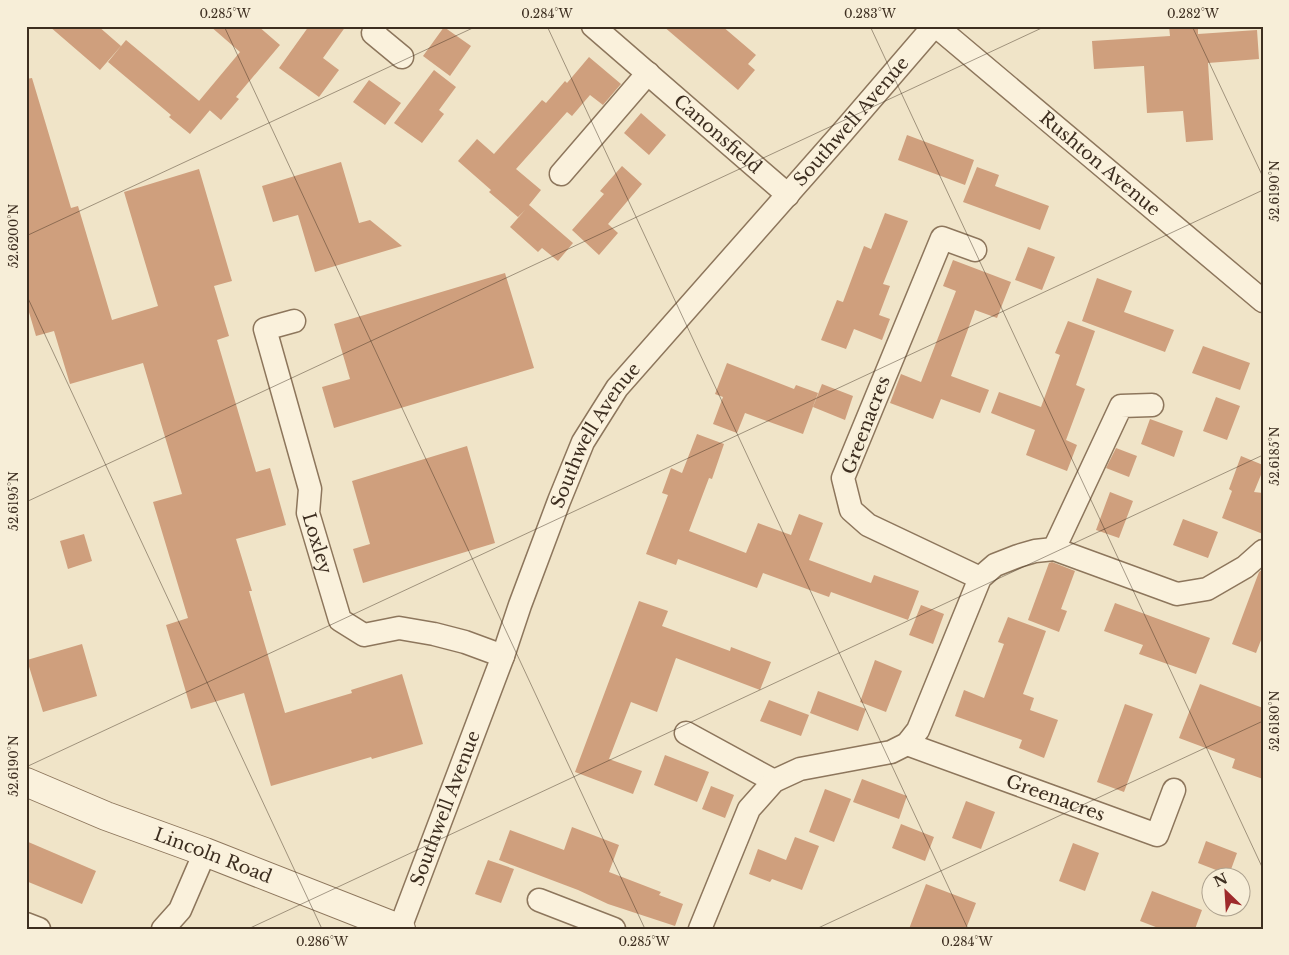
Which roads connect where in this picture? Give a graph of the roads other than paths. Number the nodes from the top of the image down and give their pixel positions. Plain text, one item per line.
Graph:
1 (376, 26) edge
2 (593, 26) edge
3 (935, 26) edge
4 (402, 57) dead end
5 (648, 74) junction
6 (561, 174) dead end
7 (788, 195) junction
8 (974, 250) dead end
9 (1263, 302) edge
10 (294, 321) dead end
11 (1152, 405) dead end
12 (1054, 549) junction
13 (1263, 552) edge
14 (980, 578) junction
15 (503, 656) junction
16 (686, 733) dead end
17 (907, 744) junction
18 (774, 781) junction
19 (26, 782) edge
20 (1174, 790) dead end
21 (205, 852) junction
22 (539, 900) dead end
23 (26, 924) edge
24 (401, 928) edge
25 (39, 929) edge
26 (163, 929) edge
27 (614, 929) edge
28 (700, 929) edge

1 - 4 street
2 - 5 street, Canonsfield
3 - 7 street, Southwell Avenue
3 - 9 street, Rushton Avenue
5 - 6 street
5 - 7 street, Canonsfield
7 - 15 street, Southwell Avenue
8 - 14 street, Greenacres
10 - 15 street, Loxley
11 - 12 street
12 - 13 street
12 - 14 street
14 - 17 street
15 - 24 street, Southwell Avenue
16 - 18 street
17 - 18 street
17 - 20 street, Greenacres
18 - 28 street
19 - 21 street, Lincoln Road
21 - 24 street, Lincoln Road
21 - 26 street
22 - 27 street
23 - 25 street

